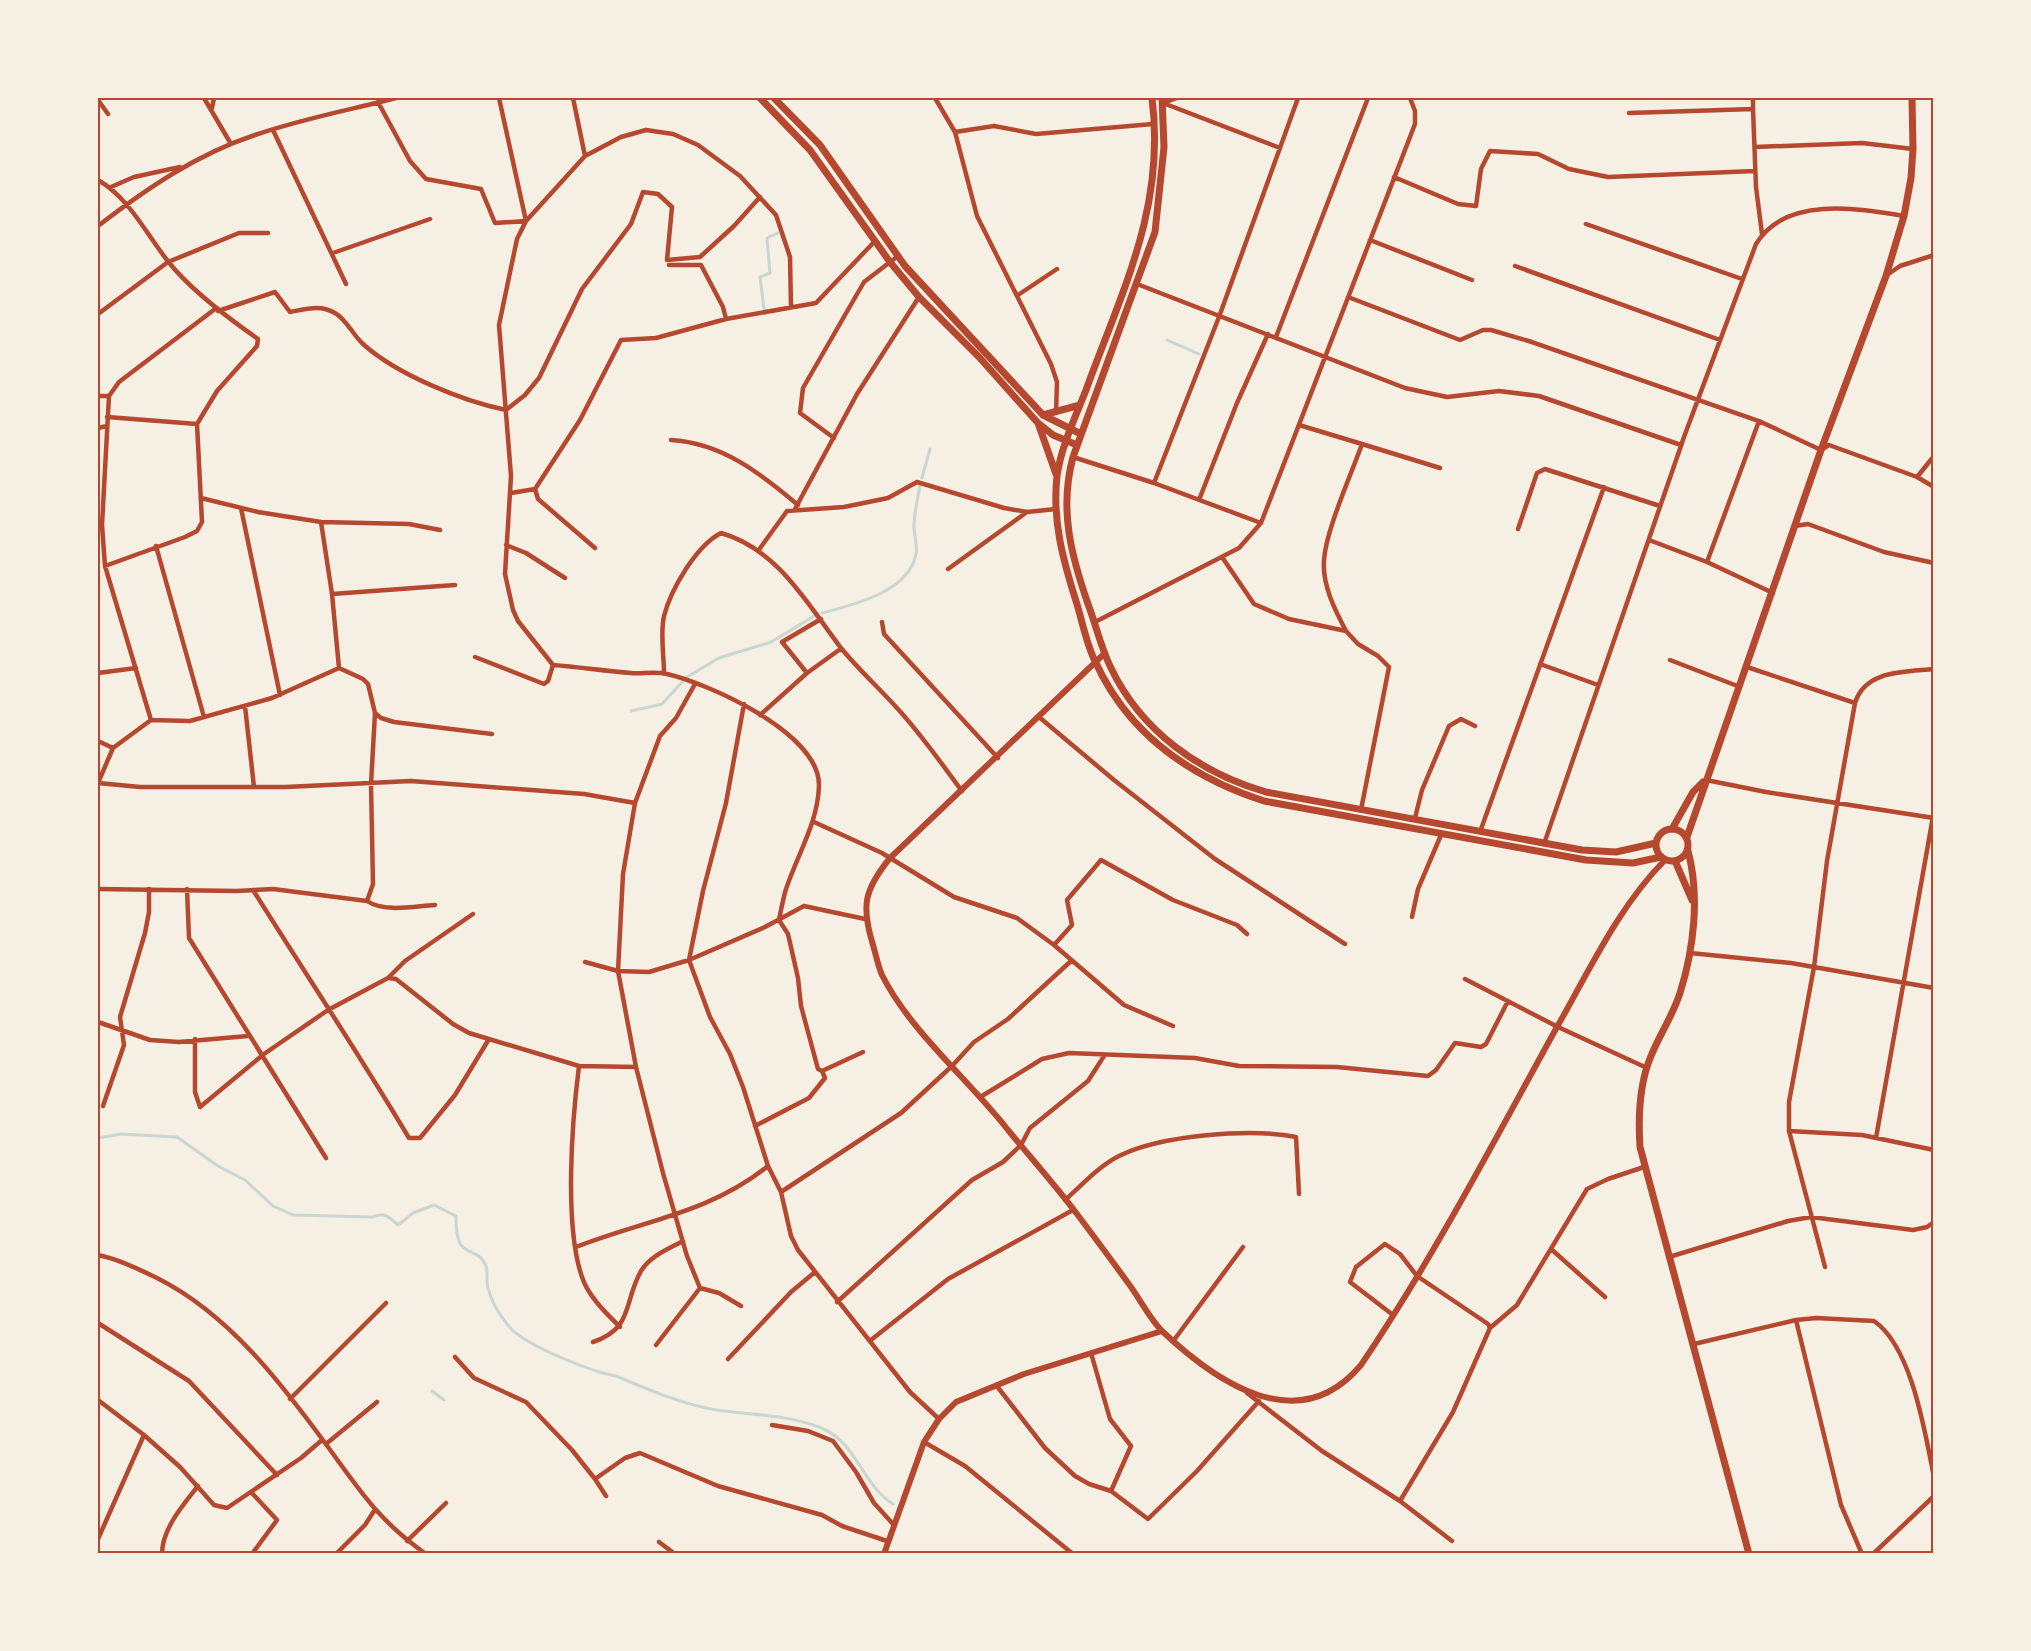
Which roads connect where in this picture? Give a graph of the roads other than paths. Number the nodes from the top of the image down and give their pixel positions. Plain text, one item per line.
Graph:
1 (204, 98) edge
2 (214, 98) edge
3 (396, 98) edge
4 (499, 98) edge
5 (573, 98) edge
6 (760, 98) edge
7 (774, 98) edge
8 (935, 98) edge
9 (1152, 98) edge
10 (1177, 98) edge
11 (1298, 98) edge
12 (1368, 98) edge
13 (1412, 98) edge
14 (1752, 98) edge
15 (1912, 98) edge
16 (98, 100) edge
17 (1163, 100) edge
18 (378, 102) junction
19 (212, 108) junction
20 (1753, 109) junction
21 (1629, 113) dead end
22 (108, 114) dead end
23 (1153, 124) junction
24 (273, 130) junction
25 (955, 132) junction
26 (231, 144) junction
27 (1755, 147) junction
28 (1280, 148) junction
29 (1913, 149) junction
30 (585, 156) junction
31 (184, 166) junction
32 (1755, 171) junction
33 (1394, 177) junction
34 (98, 180) edge
35 (111, 187) junction
36 (760, 198) junction
37 (127, 204) junction
38 (1904, 216) junction
39 (430, 219) dead end
40 (526, 221) junction
41 (1586, 224) dead end
42 (98, 226) edge
43 (268, 233) dead end
44 (1762, 234) junction
45 (1370, 240) junction
46 (875, 241) junction
47 (333, 253) junction
48 (1934, 255) edge
49 (898, 256) junction
50 (168, 262) junction
51 (890, 262) junction
52 (669, 266) dead end
53 (1515, 266) dead end
54 (1057, 269) dead end
55 (1886, 276) junction
56 (1742, 279) junction
57 (1472, 280) dead end
58 (346, 284) dead end
59 (1137, 284) junction
60 (1018, 295) junction
61 (919, 297) junction
62 (1348, 297) junction
63 (791, 307) junction
64 (217, 310) junction
65 (98, 314) edge
66 (1219, 317) junction
67 (726, 320) junction
68 (1268, 334) junction
69 (1276, 337) junction
70 (1720, 339) junction
71 (1325, 358) junction
72 (98, 396) edge
73 (108, 396) junction
74 (1698, 399) junction
75 (1080, 405) junction
76 (506, 410) junction
77 (1056, 413) junction
78 (1043, 415) junction
79 (107, 417) junction
80 (1759, 421) junction
81 (1038, 423) junction
82 (197, 424) junction
83 (1299, 425) junction
84 (107, 426) junction
85 (98, 428) edge
86 (1070, 430) junction
87 (1081, 434) junction
88 (834, 438) junction
89 (671, 440) dead end
90 (1066, 441) junction
91 (1362, 444) junction
92 (1077, 445) junction
93 (1681, 445) junction
94 (1821, 450) junction
95 (1934, 456) edge
96 (1072, 457) junction
97 (1440, 468) dead end
98 (1057, 477) junction
99 (1917, 477) junction
100 (1154, 483) junction
101 (1604, 487) junction
102 (1934, 487) edge
103 (535, 489) junction
104 (511, 493) junction
105 (201, 498) junction
106 (1199, 500) junction
107 (1660, 506) junction
108 (100, 507) edge
109 (797, 507) junction
110 (241, 508) junction
111 (1056, 509) junction
112 (1028, 512) junction
113 (321, 522) junction
114 (1262, 523) junction
115 (1795, 526) junction
116 (1518, 529) dead end
117 (440, 530) dead end
118 (1649, 540) junction
119 (506, 545) junction
120 (156, 546) junction
121 (595, 548) dead end
122 (758, 551) junction
123 (1222, 557) junction
124 (1707, 562) junction
125 (1934, 563) edge
126 (105, 566) junction
127 (948, 569) dead end
128 (565, 578) dead end
129 (455, 585) dead end
130 (1773, 593) junction
131 (332, 594) junction
132 (821, 619) junction
133 (882, 622) dead end
134 (1095, 622) junction
135 (1346, 631) junction
136 (843, 650) junction
137 (1105, 653) junction
138 (475, 657) dead end
139 (1670, 660) dead end
140 (1094, 661) junction
141 (1540, 664) junction
142 (553, 666) junction
143 (1747, 667) junction
144 (136, 668) junction
145 (339, 668) junction
146 (1934, 669) edge
147 (98, 673) edge
148 (664, 673) junction
149 (807, 673) junction
150 (695, 684) junction
151 (1598, 685) junction
152 (1740, 687) junction
153 (280, 695) junction
154 (1855, 703) junction
155 (744, 704) junction
156 (245, 706) junction
157 (375, 713) junction
158 (760, 715) junction
159 (204, 717) junction
160 (1039, 717) junction
161 (151, 720) junction
162 (1475, 726) dead end
163 (492, 734) dead end
164 (98, 741) edge
165 (113, 748) junction
166 (998, 758) junction
167 (1705, 780) junction
168 (98, 783) edge
169 (371, 784) junction
170 (254, 787) junction
171 (962, 791) junction
172 (1838, 802) junction
173 (635, 803) junction
174 (1361, 810) junction
175 (1934, 811) edge
176 (1415, 818) junction
177 (1933, 818) edge
178 (814, 822) junction
179 (1672, 829) junction
180 (1480, 832) junction
181 (1441, 835) junction
182 (1687, 837) junction
183 (1656, 843) junction
184 (1544, 844) junction
185 (1688, 851) junction
186 (890, 858) junction
187 (1663, 859) junction
188 (1675, 861) junction
189 (98, 889) edge
190 (149, 889) junction
191 (187, 889) junction
192 (253, 890) junction
193 (367, 901) junction
194 (1693, 901) junction
195 (435, 905) dead end
196 (473, 914) dead end
197 (1412, 917) dead end
198 (865, 919) junction
199 (779, 920) junction
200 (1246, 934) dead end
201 (1345, 944) dead end
202 (1054, 945) junction
203 (1690, 953) junction
204 (689, 960) junction
205 (1071, 961) junction
206 (585, 962) dead end
207 (1814, 967) junction
208 (618, 971) junction
209 (388, 978) junction
210 (1466, 979) dead end
211 (1903, 983) junction
212 (1934, 988) edge
213 (1508, 1001) junction
214 (328, 1010) junction
215 (98, 1022) edge
216 (1173, 1026) dead end
217 (1558, 1027) junction
218 (122, 1028) junction
219 (248, 1036) junction
220 (489, 1039) junction
221 (195, 1040) junction
222 (863, 1052) dead end
223 (264, 1054) junction
224 (1104, 1056) junction
225 (579, 1066) junction
226 (952, 1066) junction
227 (636, 1067) junction
228 (1647, 1068) junction
229 (822, 1071) junction
230 (982, 1096) junction
231 (103, 1106) dead end
232 (755, 1126) junction
233 (1789, 1131) junction
234 (1876, 1138) junction
235 (1021, 1145) junction
236 (1934, 1150) edge
237 (326, 1158) dead end
238 (768, 1167) junction
239 (1644, 1167) junction
240 (781, 1192) junction
241 (1299, 1194) dead end
242 (1065, 1200) junction
243 (1073, 1210) junction
244 (677, 1216) junction
245 (1811, 1217) junction
246 (1934, 1222) edge
247 (683, 1241) junction
248 (576, 1247) junction
249 (1243, 1247) dead end
250 (1551, 1249) junction
251 (98, 1255) edge
252 (1669, 1257) junction
253 (1825, 1267) dead end
254 (814, 1272) junction
255 (1417, 1276) junction
256 (700, 1288) junction
257 (1605, 1297) dead end
258 (837, 1302) junction
259 (387, 1303) dead end
260 (741, 1305) dead end
261 (1394, 1315) junction
262 (1796, 1320) junction
263 (98, 1323) edge
264 (621, 1327) junction
265 (1490, 1328) junction
266 (1161, 1330) junction
267 (871, 1340) junction
268 (1174, 1340) junction
269 (593, 1342) dead end
270 (1694, 1344) junction
271 (656, 1345) dead end
272 (1091, 1353) junction
273 (455, 1357) dead end
274 (728, 1359) dead end
275 (996, 1384) junction
276 (1247, 1393) junction
277 (290, 1399) junction
278 (98, 1400) edge
279 (1259, 1401) junction
280 (377, 1402) dead end
281 (939, 1419) junction
282 (772, 1425) dead end
283 (144, 1435) junction
284 (322, 1440) junction
285 (924, 1442) junction
286 (326, 1444) junction
287 (277, 1475) junction
288 (1934, 1477) edge
289 (595, 1479) junction
290 (198, 1486) junction
291 (1111, 1491) junction
292 (250, 1492) junction
293 (606, 1496) dead end
294 (1934, 1496) edge
295 (1400, 1501) junction
296 (446, 1503) dead end
297 (374, 1510) junction
298 (893, 1524) junction
299 (98, 1539) edge
300 (407, 1540) junction
301 (887, 1541) junction
302 (1452, 1541) dead end
303 (659, 1542) dead end
304 (162, 1554) edge
305 (252, 1554) edge
306 (336, 1554) edge
307 (426, 1554) edge
308 (675, 1554) edge
309 (884, 1554) edge
310 (1073, 1554) edge
311 (1749, 1554) edge
312 (1862, 1554) edge
313 (1873, 1554) edge

1 - 19 street
2 - 19 street
3 - 18 street
4 - 40 street
5 - 30 street
6 - 46 main road
7 - 49 main road
8 - 25 street
9 - 23 main road
10 - 17 street
11 - 28 street
12 - 69 street
13 - 33 street
14 - 20 street
15 - 29 main road
16 - 22 street
17 - 28 street
17 - 59 main road
18 - 24 street
18 - 40 street
19 - 26 street
20 - 21 street
20 - 27 street
23 - 25 street
23 - 75 main road
24 - 26 street
24 - 47 street
25 - 60 street
26 - 31 street
27 - 29 street
27 - 32 street
28 - 66 street
29 - 38 main road
30 - 36 street
30 - 40 street
31 - 35 street
31 - 37 street
32 - 33 street
32 - 44 street
33 - 45 street
34 - 35 street
35 - 37 street
36 - 63 street
36 - 76 street
37 - 42 street
37 - 50 street
38 - 44 street
38 - 55 main road
39 - 47 street
40 - 76 street
41 - 56 street
43 - 50 street
44 - 56 street
45 - 57 street
45 - 62 street
46 - 51 main road
46 - 63 street
47 - 58 street
48 - 55 street
49 - 51 street
49 - 78 main road
50 - 64 street
50 - 65 street
51 - 61 main road
51 - 88 street
52 - 67 street
53 - 70 street
54 - 60 street
55 - 94 main road
56 - 70 street
59 - 66 street
59 - 87 main road
60 - 77 street
61 - 81 main road
61 - 88 street
62 - 71 street
62 - 74 street
63 - 67 street
64 - 73 street
64 - 76 street
64 - 82 street
66 - 68 street
66 - 100 street
67 - 103 street
68 - 69 street
68 - 106 street
69 - 71 street
70 - 74 street
71 - 83 street
71 - 93 street
72 - 73 street
73 - 79 street
74 - 80 street
74 - 93 street
75 - 77 main road
75 - 86 main road
76 - 104 street
77 - 78 main road
78 - 86 main road
79 - 82 street
79 - 84 street
80 - 94 street
80 - 124 street
81 - 90 main road
81 - 98 main road
82 - 105 street
83 - 91 street
83 - 114 street
84 - 85 street
84 - 108 street
86 - 87 main road
86 - 90 main road
87 - 92 main road
88 - 109 street
89 - 109 street
90 - 92 main road
90 - 98 main road
91 - 97 street
91 - 135 street
92 - 96 main road
93 - 107 street
94 - 99 street
94 - 115 main road
95 - 99 street
96 - 100 street
96 - 134 main road
98 - 111 main road
99 - 102 street
100 - 106 street
101 - 107 street
101 - 116 street
101 - 141 street
103 - 104 street
103 - 121 street
104 - 119 street
105 - 110 street
105 - 120 street
106 - 114 street
107 - 118 street
108 - 126 street
109 - 112 street
109 - 122 street
110 - 113 street
110 - 153 street
111 - 112 street
111 - 140 main road
112 - 127 street
113 - 117 street
113 - 131 street
114 - 123 street
115 - 125 street
115 - 130 main road
118 - 124 street
118 - 151 street
119 - 128 street
119 - 142 street
120 - 126 street
120 - 159 street
122 - 132 street
122 - 148 street
123 - 134 street
123 - 135 street
124 - 130 street
126 - 144 street
129 - 131 street
130 - 143 main road
131 - 145 street
132 - 136 street
132 - 149 street
133 - 166 street
134 - 137 main road
135 - 174 street
136 - 149 street
136 - 171 street
137 - 140 street
137 - 174 main road
138 - 142 street
139 - 152 street
140 - 160 street
140 - 181 main road
141 - 151 street
141 - 180 street
142 - 148 street
143 - 152 main road
143 - 154 street
144 - 147 street
144 - 161 street
145 - 153 street
145 - 157 street
146 - 154 street
148 - 150 street
149 - 158 street
150 - 155 street
150 - 173 street
151 - 184 street
152 - 167 main road
153 - 156 street
154 - 172 street
155 - 158 street
155 - 204 street
156 - 159 street
156 - 170 street
157 - 163 street
157 - 169 street
158 - 178 street
159 - 161 street
160 - 166 street
160 - 201 street
161 - 165 street
162 - 176 street
164 - 165 street
165 - 168 street
166 - 171 street
167 - 172 street
167 - 179 main road
167 - 182 main road
168 - 170 street
169 - 170 street
169 - 173 street
169 - 193 street
171 - 186 street
172 - 177 street
172 - 207 street
173 - 208 street
174 - 176 main road
175 - 177 street
176 - 180 main road
177 - 211 street
178 - 186 street
178 - 199 street
179 - 182 main road
179 - 183 main road
180 - 184 main road
181 - 187 main road
181 - 197 street
182 - 185 main road
183 - 184 main road
183 - 187 main road
185 - 188 main road
185 - 194 main road
186 - 198 street
186 - 202 street
187 - 188 main road
187 - 217 street
188 - 194 main road
189 - 190 street
190 - 191 street
190 - 218 street
191 - 192 street
191 - 219 street
192 - 193 street
192 - 214 street
193 - 195 street
194 - 203 main road
196 - 209 street
198 - 199 street
198 - 226 street
199 - 204 street
199 - 229 street
200 - 202 street
202 - 205 street
203 - 207 street
203 - 228 main road
204 - 208 street
204 - 232 street
205 - 216 street
205 - 226 street
206 - 208 street
207 - 211 street
207 - 233 street
208 - 227 street
209 - 214 street
209 - 220 street
210 - 213 street
211 - 212 street
211 - 234 street
213 - 217 street
213 - 224 street
214 - 220 street
214 - 223 street
215 - 218 street
217 - 228 street
217 - 255 street
218 - 221 street
218 - 231 street
219 - 221 street
219 - 223 street
220 - 225 street
221 - 223 street
222 - 229 street
223 - 237 street
224 - 230 street
224 - 235 street
225 - 227 street
225 - 248 street
226 - 230 street
226 - 240 street
227 - 244 street
228 - 239 main road
229 - 232 street
230 - 235 street
232 - 238 street
233 - 234 street
233 - 245 street
234 - 236 street
235 - 242 street
235 - 258 street
238 - 240 street
238 - 244 street
239 - 250 street
239 - 252 main road
240 - 254 street
241 - 242 street
242 - 243 street
243 - 266 street
243 - 267 street
244 - 247 street
244 - 248 street
245 - 246 street
245 - 252 street
245 - 253 street
247 - 256 street
247 - 264 street
248 - 264 street
249 - 268 street
250 - 257 street
250 - 265 street
251 - 277 street
252 - 270 main road
254 - 258 street
254 - 274 street
255 - 261 street
255 - 261 street
255 - 265 street
256 - 260 street
256 - 271 street
258 - 267 street
259 - 277 street
261 - 276 street
262 - 270 street
262 - 288 street
262 - 312 street
263 - 287 street
264 - 269 street
265 - 295 street
266 - 268 street
266 - 272 street
267 - 281 street
268 - 276 street
270 - 311 main road
272 - 275 street
272 - 291 street
273 - 289 street
275 - 281 street
275 - 291 street
276 - 279 street
277 - 284 street
278 - 283 street
279 - 291 street
279 - 295 street
280 - 286 street
281 - 285 street
282 - 298 street
283 - 290 street
283 - 299 street
284 - 286 street
284 - 287 street
285 - 298 street
285 - 310 street
286 - 297 street
287 - 292 street
289 - 293 street
289 - 301 street
290 - 292 street
290 - 304 street
292 - 305 street
294 - 313 street
295 - 302 street
296 - 300 street
297 - 300 street
297 - 306 street
298 - 301 street
300 - 307 street
301 - 309 street
303 - 308 street

